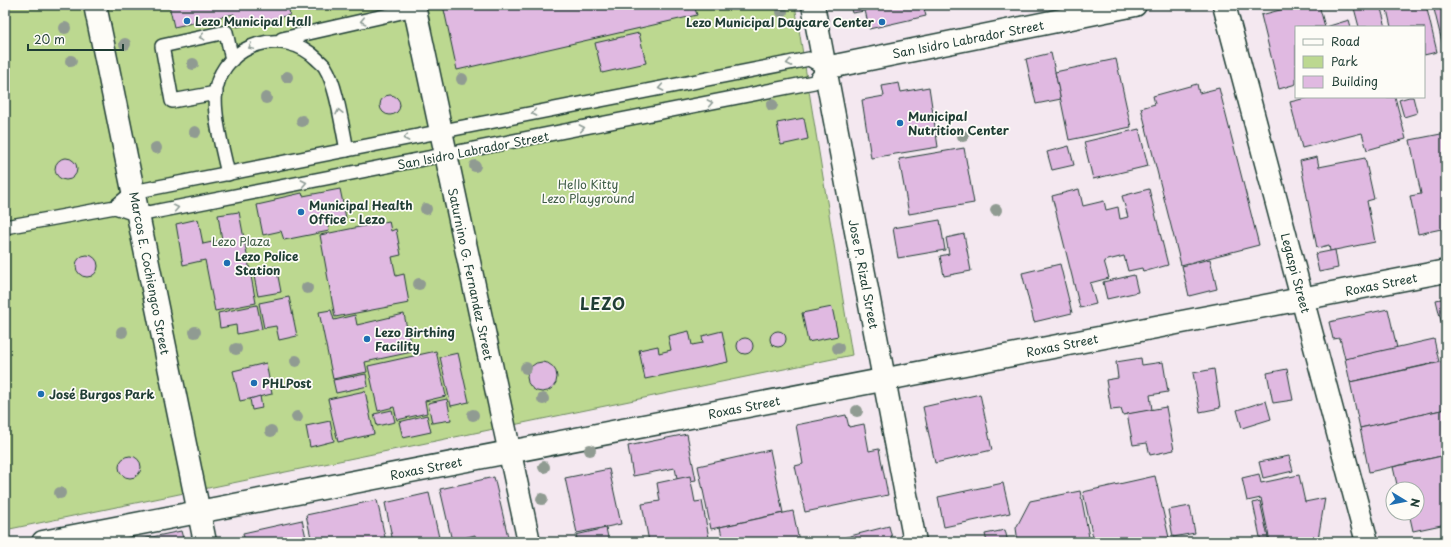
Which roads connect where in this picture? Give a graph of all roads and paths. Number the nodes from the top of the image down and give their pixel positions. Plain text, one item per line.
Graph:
1 (95, 5) edge
2 (813, 5) edge
3 (1135, 5) edge
4 (1224, 5) edge
5 (414, 7) edge
6 (273, 41) junction
7 (232, 60) junction
8 (825, 68) junction
9 (216, 93) junction
10 (441, 131) junction
11 (347, 150) junction
12 (446, 155) junction
13 (228, 174) junction
14 (134, 192) junction
15 (115, 207) junction
16 (138, 215) junction
17 (5, 227) edge
18 (1446, 271) edge
19 (1302, 299) junction
20 (885, 380) junction
21 (510, 452) junction
22 (198, 512) junction
23 (43, 542) edge
24 (205, 542) edge
25 (529, 542) edge
26 (916, 542) edge
27 (1367, 542) edge

1 - 14 street, Marcos E. Cochiengco Street
2 - 8 street, Jose P. Rizal Street
3 - 8 street, San Isidro Labrador Street
4 - 19 street, Legaspi Street
5 -> 6 lane
5 - 10 street, Saturnino G. Fernandez Street
6 -> 7 lane
11 -> 6 lane
7 - 9 lane
7 -> 9 lane
8 -> 10 lane, San Isidro Labrador Street
12 -> 8 lane, San Isidro Labrador Street
8 - 20 street, Jose P. Rizal Street
9 - 13 lane
10 -> 11 lane, San Isidro Labrador Street
10 - 12 street, Saturnino G. Fernandez Street
11 - 13 lane, San Isidro Labrador Street
16 -> 12 lane, San Isidro Labrador Street
12 - 21 street, Saturnino G. Fernandez Street
13 - 14 lane, San Isidro Labrador Street
14 - 15 lane, San Isidro Labrador Street
14 - 16 street, Marcos E. Cochiengco Street
15 - 16 lane, San Isidro Labrador Street
15 - 17 lane, San Isidro Labrador Street
16 - 22 street, Marcos E. Cochiengco Street
18 - 19 street, Roxas Street
19 - 20 street, Roxas Street
19 - 27 street, Legaspi Street
20 - 21 street, Roxas Street
20 - 26 street, Jose P. Rizal Street
21 - 22 street, Roxas Street
21 - 25 street, Saturnino G. Fernandez Street
22 - 23 street, Roxas Street
22 - 24 street, Marcos E. Cochiengco Street

